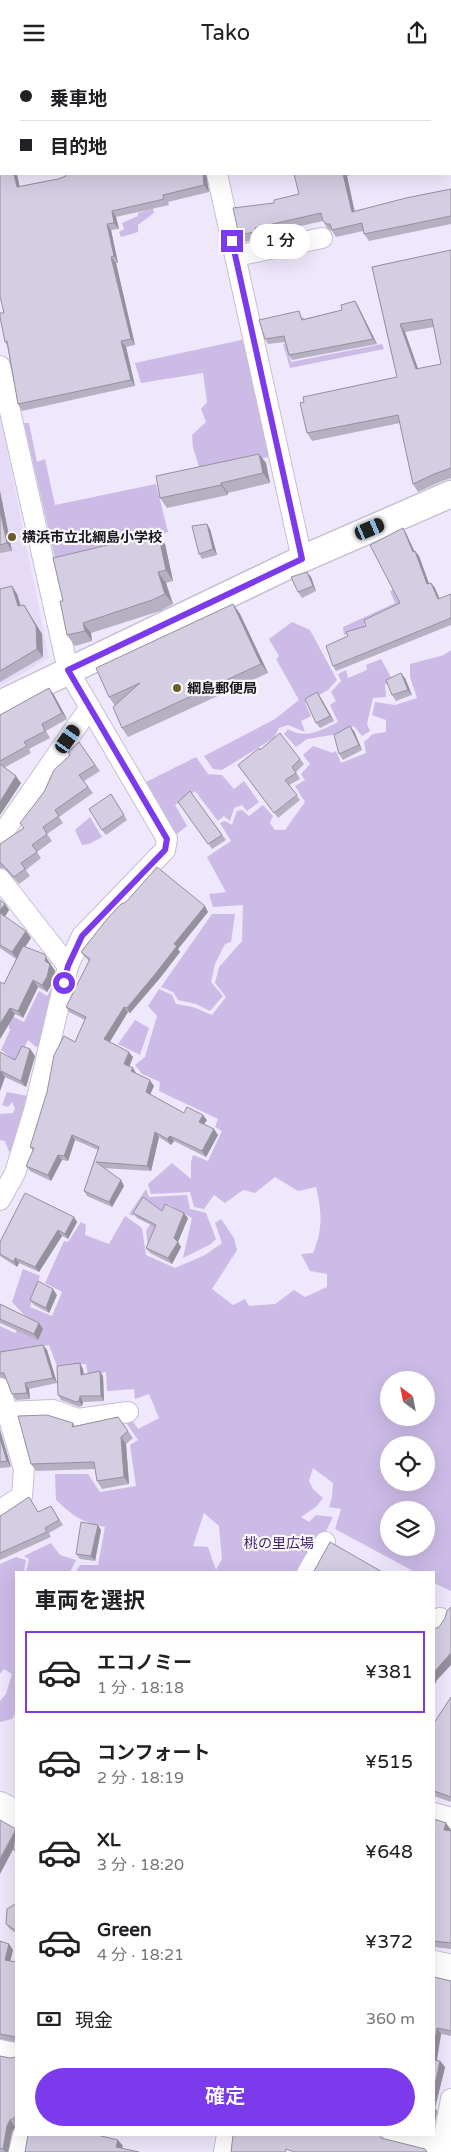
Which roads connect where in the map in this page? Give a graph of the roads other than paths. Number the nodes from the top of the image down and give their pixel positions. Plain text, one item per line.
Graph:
1 (218, 175) edge
2 (322, 238) dead end
3 (236, 256) junction
4 (1, 372) edge
5 (451, 494) edge
6 (302, 559) junction
7 (68, 670) junction
8 (0, 704) edge
9 (90, 707) junction
10 (0, 837) edge
11 (0, 879) edge
12 (68, 966) junction
13 (0, 1200) edge
14 (0, 1388) edge
15 (7, 1412) junction
16 (128, 1412) dead end
17 (0, 1510) edge
18 (326, 1542) dead end
19 (308, 1571) edge
20 (0, 1806) edge
21 (435, 1813) edge
22 (15, 1814) edge
23 (451, 1818) edge
24 (435, 1965) edge
25 (451, 1969) edge
26 (0, 2049) edge
27 (15, 2053) edge
28 (451, 2099) edge
29 (23, 2136) edge
30 (227, 2136) edge
31 (397, 2136) edge
32 (445, 2148) edge
33 (19, 2152) edge
34 (224, 2152) edge

1 - 3 street
2 - 3 street
3 - 6 street
4 - 7 street
5 - 6 street
6 - 7 street
7 - 8 street
7 - 9 street
9 - 10 street
9 - 12 street
11 - 12 street
12 - 13 street
14 - 15 street
15 - 16 street
15 - 17 street
18 - 19 street
20 - 22 main road
21 - 23 street
24 - 25 main road
26 - 27 street
28 - 32 street
29 - 33 street
30 - 34 street
31 - 32 street

